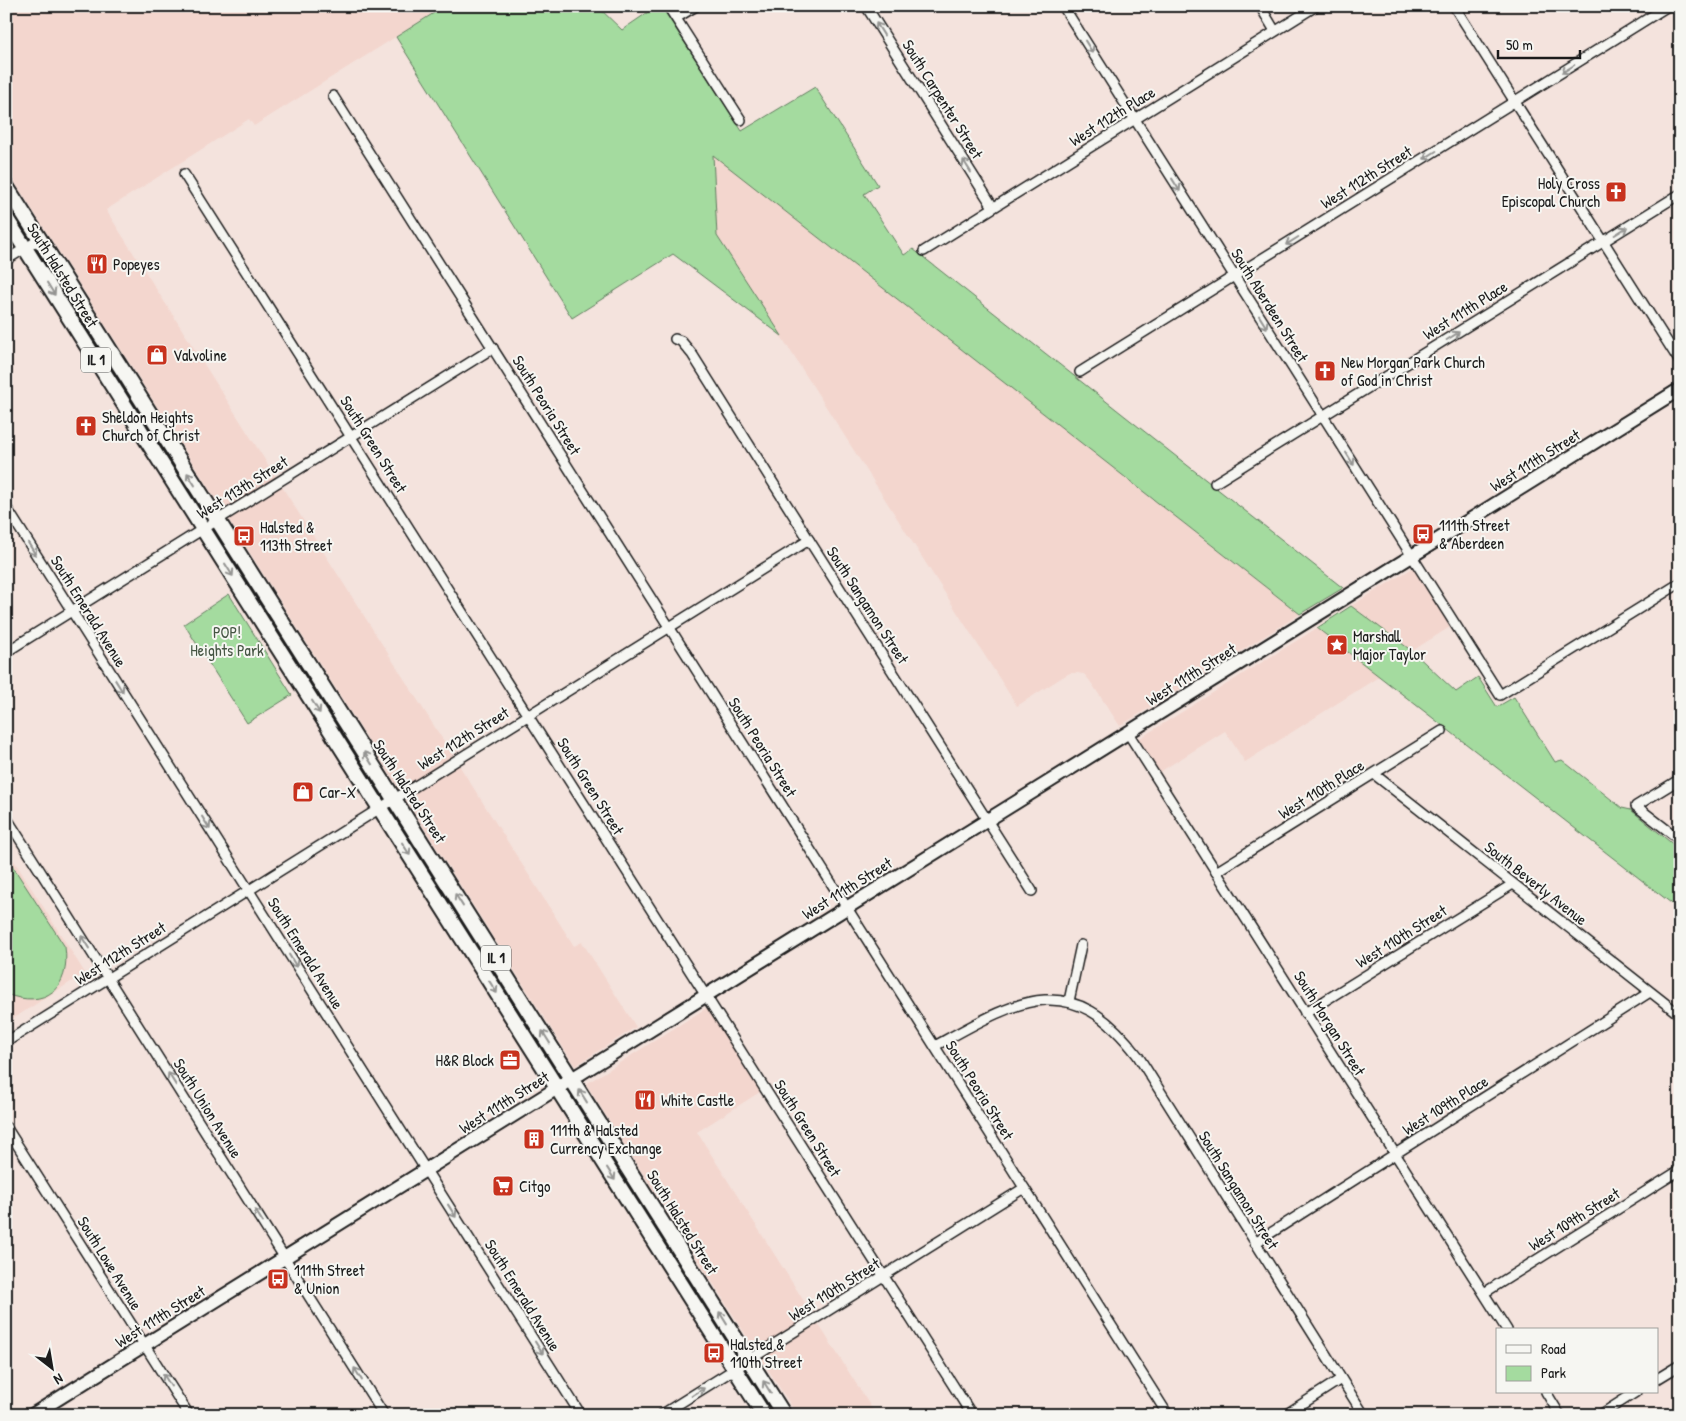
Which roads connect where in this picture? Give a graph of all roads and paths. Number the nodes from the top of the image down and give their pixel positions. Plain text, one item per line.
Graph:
1 (668, 6) edge
2 (696, 6) edge
3 (866, 6) edge
4 (1063, 6) edge
5 (1260, 6) edge
6 (1316, 6) edge
7 (1454, 6) edge
8 (1668, 6) edge
9 (676, 18) junction
10 (1276, 31) junction
11 (333, 96) dead end
12 (1515, 102) junction
13 (1134, 119) junction
14 (741, 120) dead end
15 (184, 174) dead end
16 (6, 186) edge
17 (1680, 194) edge
18 (993, 207) junction
19 (6, 218) edge
20 (40, 239) junction
21 (1604, 242) junction
22 (25, 248) junction
23 (924, 251) dead end
24 (6, 260) edge
25 (1234, 277) junction
26 (675, 339) dead end
27 (493, 348) junction
28 (1680, 362) edge
29 (1080, 372) dead end
30 (1680, 389) edge
31 (1323, 417) junction
32 (351, 436) junction
33 (1215, 483) dead end
34 (6, 508) edge
35 (217, 520) junction
36 (203, 529) junction
37 (809, 540) junction
38 (1411, 556) junction
39 (1680, 583) edge
40 (72, 611) junction
41 (670, 627) junction
42 (6, 652) edge
43 (528, 716) junction
44 (1442, 731) dead end
45 (1128, 733) junction
46 (1374, 774) junction
47 (1680, 779) edge
48 (394, 799) junction
49 (380, 808) junction
50 (6, 817) edge
51 (988, 820) junction
52 (1680, 840) edge
53 (1216, 872) junction
54 (1512, 884) junction
55 (249, 890) junction
56 (1032, 890) dead end
57 (847, 908) junction
58 (1081, 945) dead end
59 (108, 978) junction
60 (1650, 992) junction
61 (706, 996) junction
62 (1069, 1001) junction
63 (1305, 1013) junction
64 (1680, 1016) edge
65 (6, 1042) edge
66 (935, 1046) junction
67 (572, 1079) junction
68 (557, 1088) junction
69 (6, 1127) edge
70 (1395, 1154) junction
71 (426, 1170) junction
72 (1680, 1170) edge
73 (1024, 1188) junction
74 (1255, 1243) junction
75 (285, 1258) junction
76 (884, 1276) junction
77 (1484, 1293) junction
78 (1506, 1328) edge
79 (145, 1345) junction
80 (749, 1360) junction
81 (1680, 1365) edge
82 (735, 1368) junction
83 (1658, 1378) edge
84 (1341, 1379) junction
85 (1547, 1394) edge
86 (1633, 1394) edge
87 (32, 1415) edge
88 (189, 1415) edge
89 (384, 1415) edge
90 (581, 1415) edge
91 (661, 1415) edge
92 (764, 1415) edge
93 (784, 1415) edge
94 (972, 1415) edge
95 (1168, 1415) edge
96 (1285, 1415) edge
97 (1364, 1415) edge
98 (1560, 1415) edge
99 (1600, 1415) edge

1 - 9 street
2 - 9 street
18 -> 3 street, South Carpenter Street
4 -> 13 street, South Aberdeen Street
5 - 10 street
6 - 10 street, West 112th Place
7 - 12 street
8 -> 12 street, West 112th Street
9 - 14 street
10 - 13 street, West 112th Place
11 - 27 street, South Peoria Street
12 - 21 street
12 -> 25 street, West 112th Street
13 - 18 street, West 112th Place
13 -> 25 street, South Aberdeen Street
15 - 32 street, South Green Street
16 - 20 main road, South Halsted Street / IL 1
21 -> 17 street, West 111th Place
18 - 23 street, West 112th Place
19 - 22 main road, South Halsted Street / IL 1
20 - 22 street
35 -> 20 main road, South Halsted Street / IL 1
21 - 28 street
31 -> 21 street, West 111th Place
22 - 24 street
22 -> 36 main road, South Halsted Street / IL 1
25 - 29 street, West 112th Street
25 -> 31 street, South Aberdeen Street
26 - 37 street, South Sangamon Street
27 - 32 street, West 113th Street
27 - 41 street, South Peoria Street
30 - 38 main road, West 111th Street
31 - 33 street, West 111th Place
31 -> 38 street, South Aberdeen Street
32 - 35 street, West 113th Street
32 - 43 street, South Green Street
34 -> 40 street, South Emerald Avenue
35 - 36 street, West 113th Street
48 -> 35 main road, South Halsted Street / IL 1
36 - 40 street, West 113th Street
36 -> 49 main road, South Halsted Street / IL 1
37 - 41 street, West 112th Street
37 - 51 street, South Sangamon Street
38 - 39 street, South Aberdeen Street
38 - 45 main road, West 111th Street
40 - 42 street, West 113th Street
40 -> 55 street, South Emerald Avenue
41 - 43 street, West 112th Street
41 - 57 street, South Peoria Street
43 - 48 street, West 112th Street
43 - 61 street, South Green Street
44 - 46 street, West 110th Place
45 - 51 main road, West 111th Street
45 - 53 street, South Morgan Street
46 - 53 street, West 110th Place
46 - 54 street, South Beverly Avenue
47 - 52 street
48 - 49 street, West 112th Street
67 -> 48 main road, South Halsted Street / IL 1
49 - 55 street, West 112th Street
49 -> 68 main road, South Halsted Street / IL 1
59 -> 50 street, South Union Avenue
51 - 56 street, South Sangamon Street
51 - 57 main road, West 111th Street
53 - 63 street, South Morgan Street
54 - 60 street, South Beverly Avenue
54 - 63 street, West 110th Street
55 - 59 street, West 112th Street
55 -> 71 street, South Emerald Avenue
57 - 61 main road, West 111th Street
57 - 66 street, South Peoria Street
58 - 62 street
59 - 65 street, West 112th Street
75 -> 59 street, South Union Avenue
60 - 64 street, South Beverly Avenue
60 - 70 street, West 109th Place
61 - 67 main road, West 111th Street
61 - 76 street, South Green Street
62 - 66 street, South Sangamon Street
62 - 74 street, South Sangamon Street
63 - 70 street, South Morgan Street
66 - 73 street, South Peoria Street
67 - 68 main road, West 111th Street
80 -> 67 main road, South Halsted Street / IL 1
68 - 71 main road, West 111th Street
68 -> 82 main road, South Halsted Street / IL 1
69 - 79 street, South Lowe Avenue
70 - 74 street, West 109th Place
70 - 77 street, South Morgan Street
71 - 75 main road, West 111th Street
71 -> 90 street, South Emerald Avenue
72 - 77 street, West 109th Street
73 - 76 street, West 110th Street
73 - 95 street, South Peoria Street
74 - 84 street, South Sangamon Street
75 - 79 main road, West 111th Street
89 -> 75 street, South Union Avenue
76 - 80 street, West 110th Street
76 - 94 street, South Green Street
77 - 78 street, South Morgan Street
79 - 87 main road, West 111th Street
88 -> 79 street, South Lowe Avenue
80 - 82 street, West 110th Street
93 -> 80 main road, South Halsted Street / IL 1
81 - 83 street
91 -> 82 street, West 110th Street
82 - 92 main road, South Halsted Street / IL 1
84 - 96 street
84 - 97 street, South Sangamon Street
85 - 98 street
86 - 99 street

